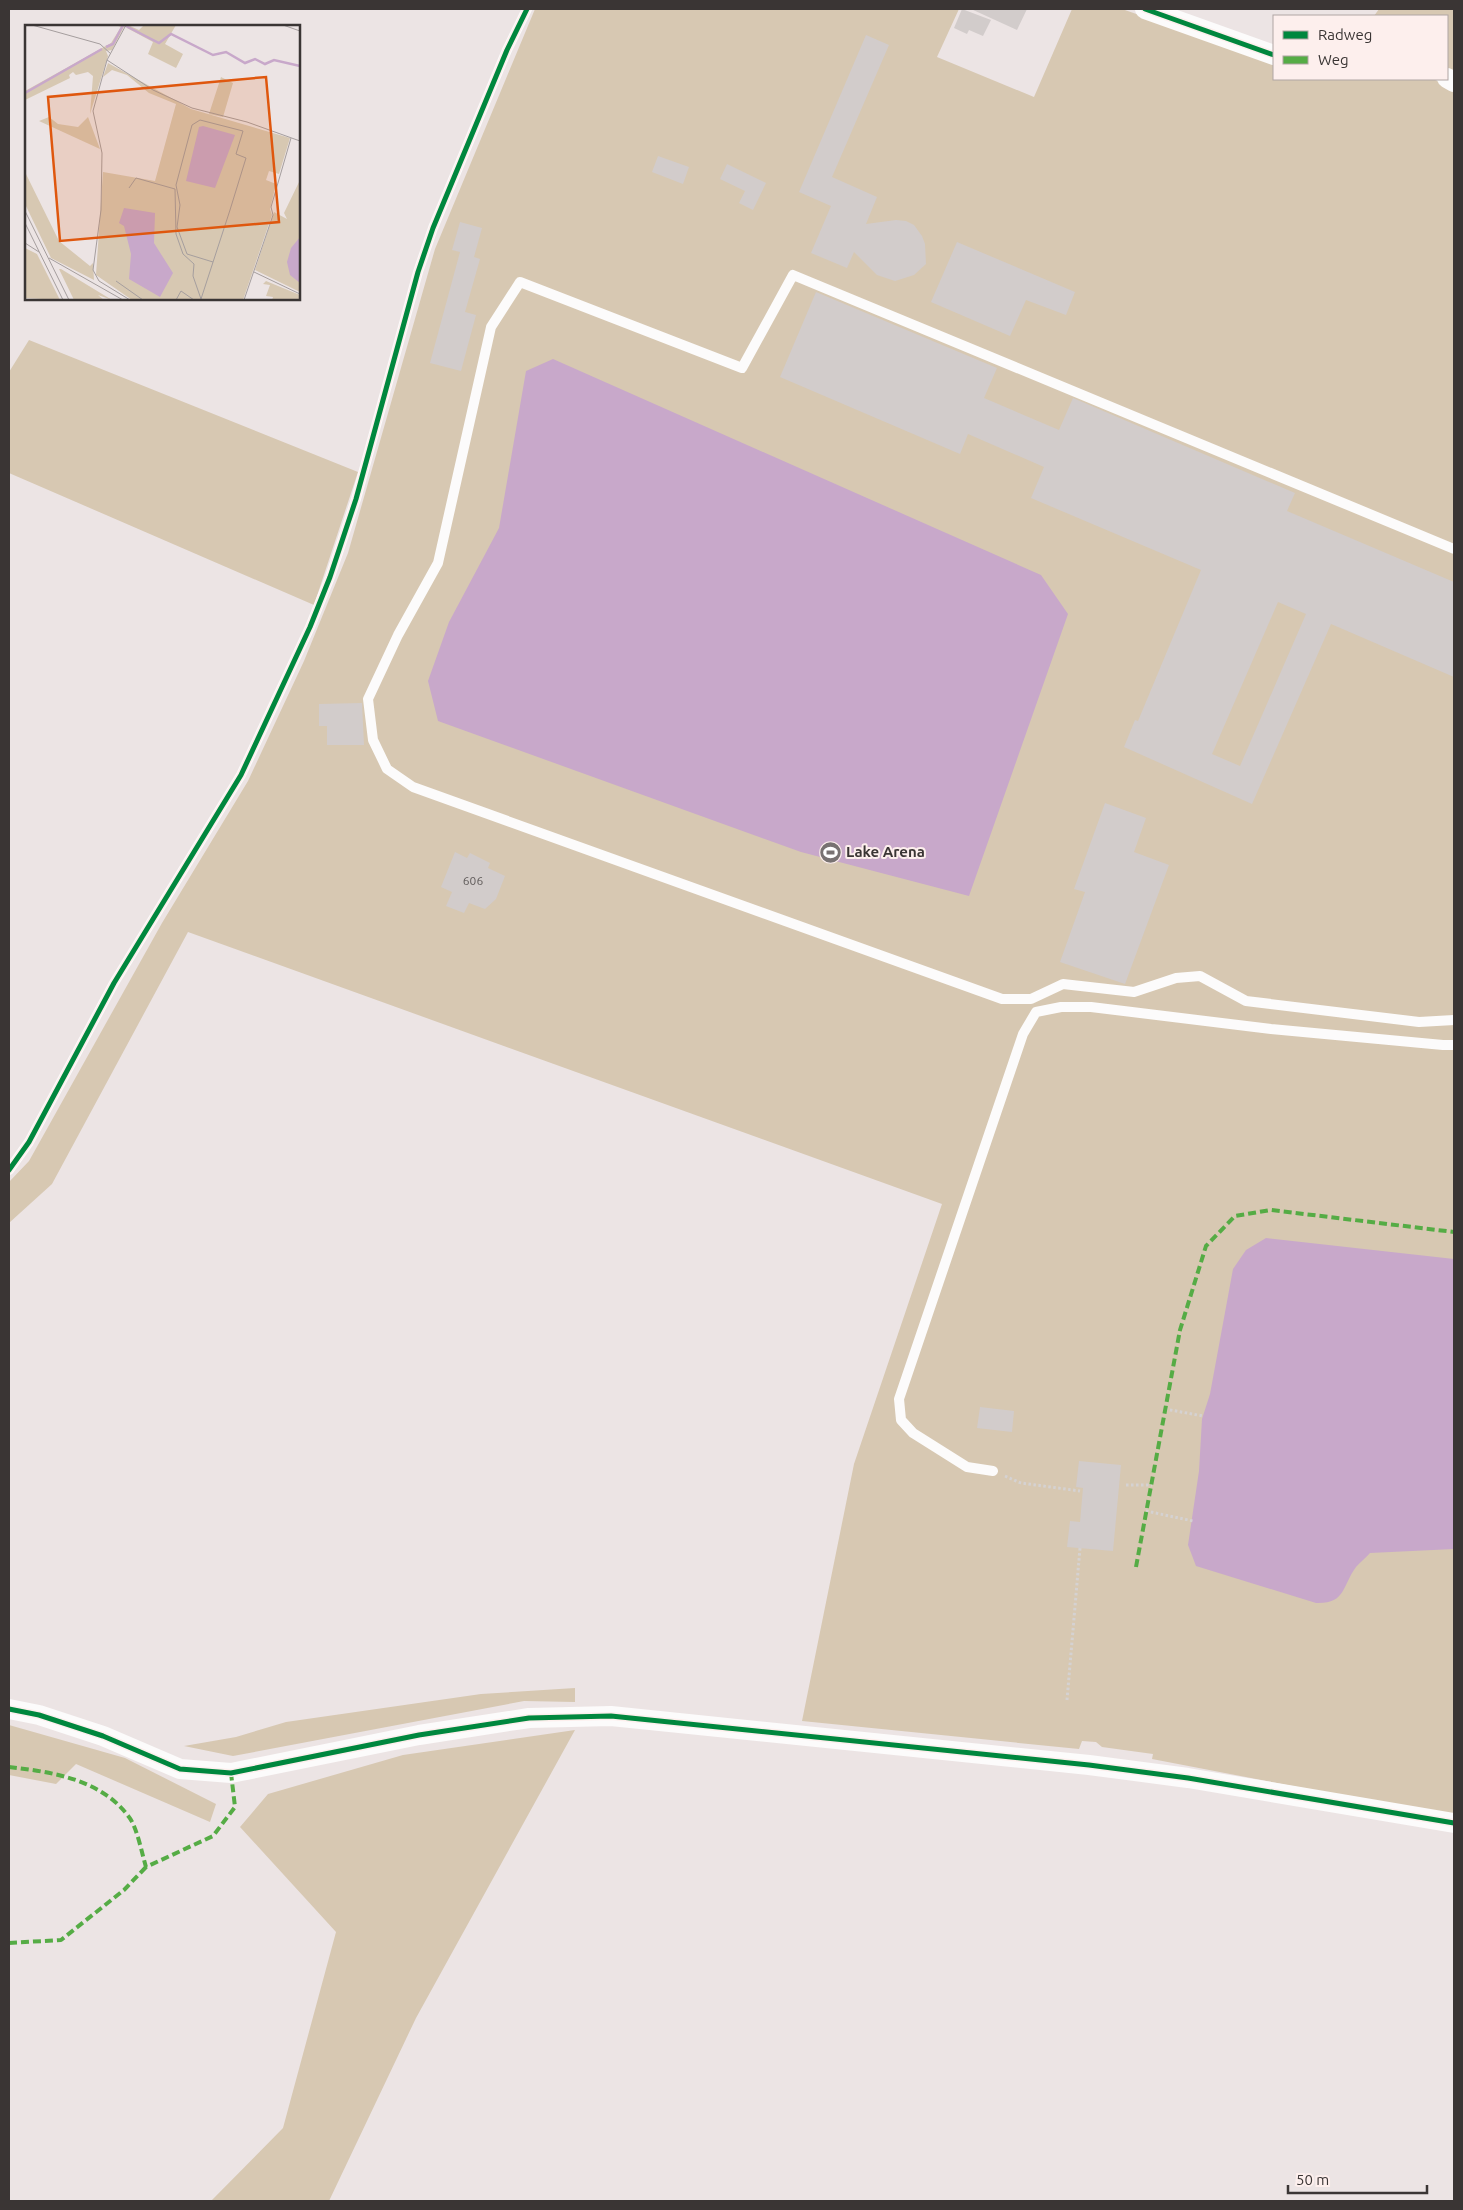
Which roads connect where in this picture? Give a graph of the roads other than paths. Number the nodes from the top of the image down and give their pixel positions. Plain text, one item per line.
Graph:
1 (527, 9) edge
2 (1145, 9) edge
3 (1273, 55) edge
4 (1454, 548) edge
5 (1454, 1020) edge
6 (1454, 1044) edge
7 (9, 1170) edge
8 (993, 1471) road end
9 (9, 1709) edge
10 (1454, 1823) edge

1 - 7 lane
2 - 3 street
4 - 5 lane
6 - 8 lane
9 - 10 street

